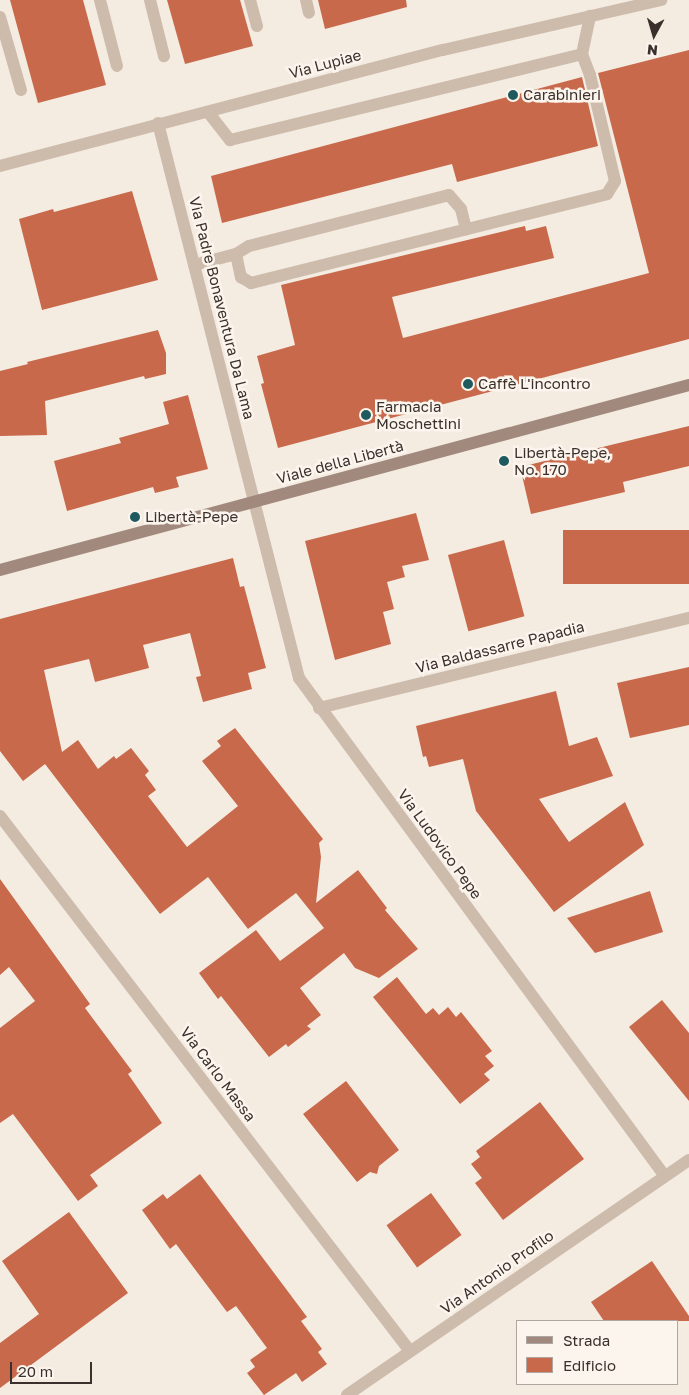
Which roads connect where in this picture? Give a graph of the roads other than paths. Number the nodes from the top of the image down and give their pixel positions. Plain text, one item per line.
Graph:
1 (100, 0) edge
2 (150, 0) edge
3 (250, 0) edge
4 (306, 0) edge
5 (661, 0) edge
6 (310, 13) dead end
7 (590, 16) junction
8 (0, 17) edge
9 (257, 26) dead end
10 (582, 54) junction
11 (164, 56) dead end
12 (117, 66) dead end
13 (21, 90) dead end
14 (208, 112) junction
15 (158, 123) junction
16 (0, 166) edge
17 (466, 229) junction
18 (236, 254) junction
19 (194, 264) junction
20 (689, 385) edge
21 (254, 501) junction
22 (0, 570) edge
23 (689, 618) edge
24 (319, 708) junction
25 (0, 816) edge
26 (689, 1160) edge
27 (664, 1175) junction
28 (410, 1351) junction
29 (347, 1395) edge

1 - 12 street
2 - 11 street
3 - 9 street
4 - 6 street
5 - 7 street, Via Lupiae
7 - 10 street
7 - 14 street, Via Lupiae
8 - 13 street
10 - 14 street
10 - 17 street
14 - 15 street, Via Lupiae
15 - 16 street, Via Lupiae
15 - 19 street, Via Padre Bonaventura Da Lama
17 - 18 street
17 - 18 street
18 - 19 street
19 - 21 street, Via Padre Bonaventura Da Lama
20 - 21 main road, Viale della Libertà
21 - 22 main road, Viale della Libertà
21 - 24 street, Via Ludovico Pepe
23 - 24 street, Via Baldassarre Papadia
24 - 27 street, Via Ludovico Pepe
25 - 28 street, Via Carlo Massa
26 - 27 street, Via Antonio Profilo
27 - 28 street, Via Antonio Profilo
28 - 29 street, Via Antonio Profilo

